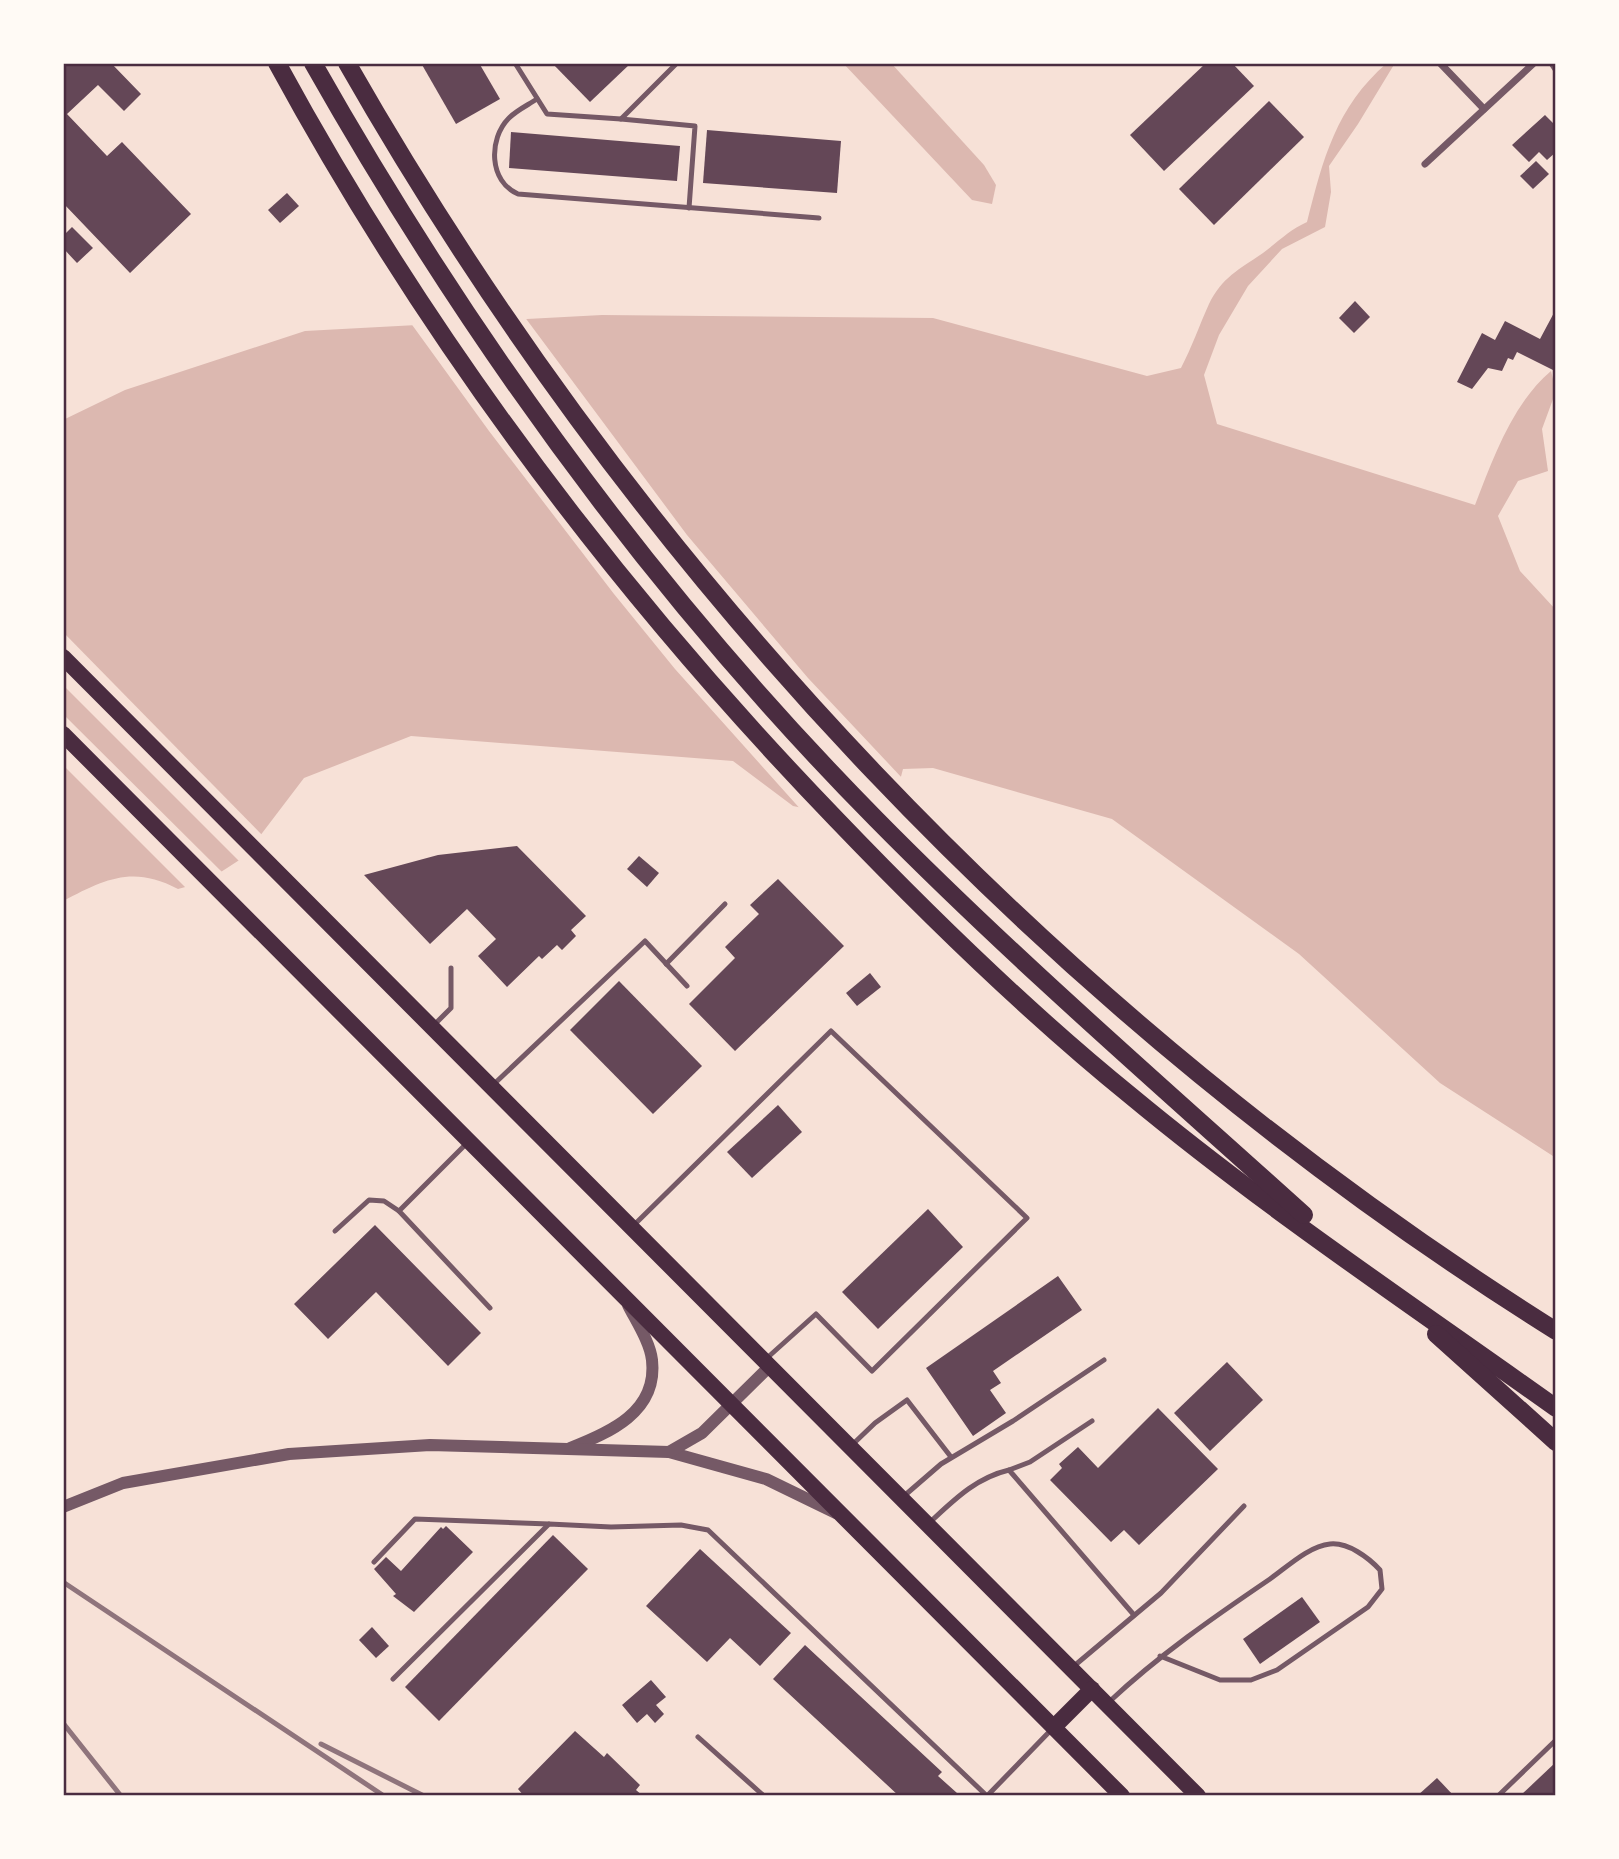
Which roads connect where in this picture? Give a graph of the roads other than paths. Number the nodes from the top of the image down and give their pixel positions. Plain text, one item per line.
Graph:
1 (277, 63) edge
2 (313, 63) edge
3 (347, 63) edge
4 (515, 63) edge
5 (677, 63) edge
6 (1440, 63) edge
7 (1534, 63) edge
8 (1552, 63) edge
9 (1556, 69) edge
10 (537, 99) junction
11 (1484, 109) junction
12 (621, 119) junction
13 (1425, 164) dead end
14 (689, 208) junction
15 (819, 218) dead end
16 (63, 657) edge
17 (63, 734) edge
18 (725, 904) dead end
19 (666, 964) junction
20 (452, 968) dead end
21 (687, 986) dead end
22 (432, 1027) junction
23 (491, 1086) junction
24 (469, 1141) junction
25 (399, 1211) junction
26 (631, 1227) junction
27 (335, 1231) dead end
28 (625, 1298) junction
29 (490, 1308) dead end
30 (1556, 1331) edge
31 (1104, 1360) dead end
32 (767, 1364) junction
33 (733, 1405) junction
34 (1556, 1408) edge
35 (1092, 1421) dead end
36 (1556, 1442) edge
37 (850, 1447) junction
38 (564, 1450) junction
39 (669, 1452) junction
40 (951, 1457) junction
41 (1009, 1470) junction
42 (901, 1498) junction
43 (1244, 1506) dead end
44 (63, 1507) edge
45 (847, 1518) junction
46 (549, 1524) junction
47 (928, 1524) junction
48 (374, 1562) dead end
49 (1134, 1615) junction
50 (1160, 1656) junction
51 (1072, 1668) junction
52 (393, 1679) dead end
53 (1092, 1689) junction
54 (1107, 1704) junction
55 (1054, 1727) junction
56 (698, 1737) dead end
57 (1556, 1740) edge
58 (764, 1796) edge
59 (987, 1796) edge
60 (1122, 1796) edge
61 (1198, 1796) edge
62 (1498, 1796) edge

1 - 34 highway
2 - 36 highway
3 - 30 highway
4 - 10 lane
5 - 12 lane
6 - 11 street
7 - 11 street
8 - 9 street
10 - 12 lane
10 - 14 lane
11 - 13 street
12 - 14 lane
14 - 15 lane
16 - 22 main road
17 - 24 main road
18 - 19 lane
19 - 21 lane
19 - 23 lane
20 - 22 lane
22 - 23 main road
23 - 26 main road
24 - 25 lane
24 - 28 main road
25 - 27 lane
25 - 29 lane
26 - 32 main road
26 - 32 lane
28 - 33 main road
28 - 38 street
31 - 40 lane
32 - 33 street
32 - 37 main road
33 - 39 street
33 - 45 main road
35 - 41 lane
37 - 40 lane
37 - 42 main road
38 - 39 street
38 - 44 street
39 - 45 street
40 - 42 lane
41 - 47 lane
41 - 49 lane
42 - 47 main road
43 - 49 lane
45 - 55 main road
46 - 48 lane
46 - 52 lane
46 - 59 lane
47 - 51 main road
49 - 51 lane
50 - 50 lane
50 - 54 lane
51 - 53 main road
53 - 54 main road
53 - 55 main road
54 - 61 main road
55 - 59 lane
55 - 60 main road
56 - 58 lane
57 - 62 lane

